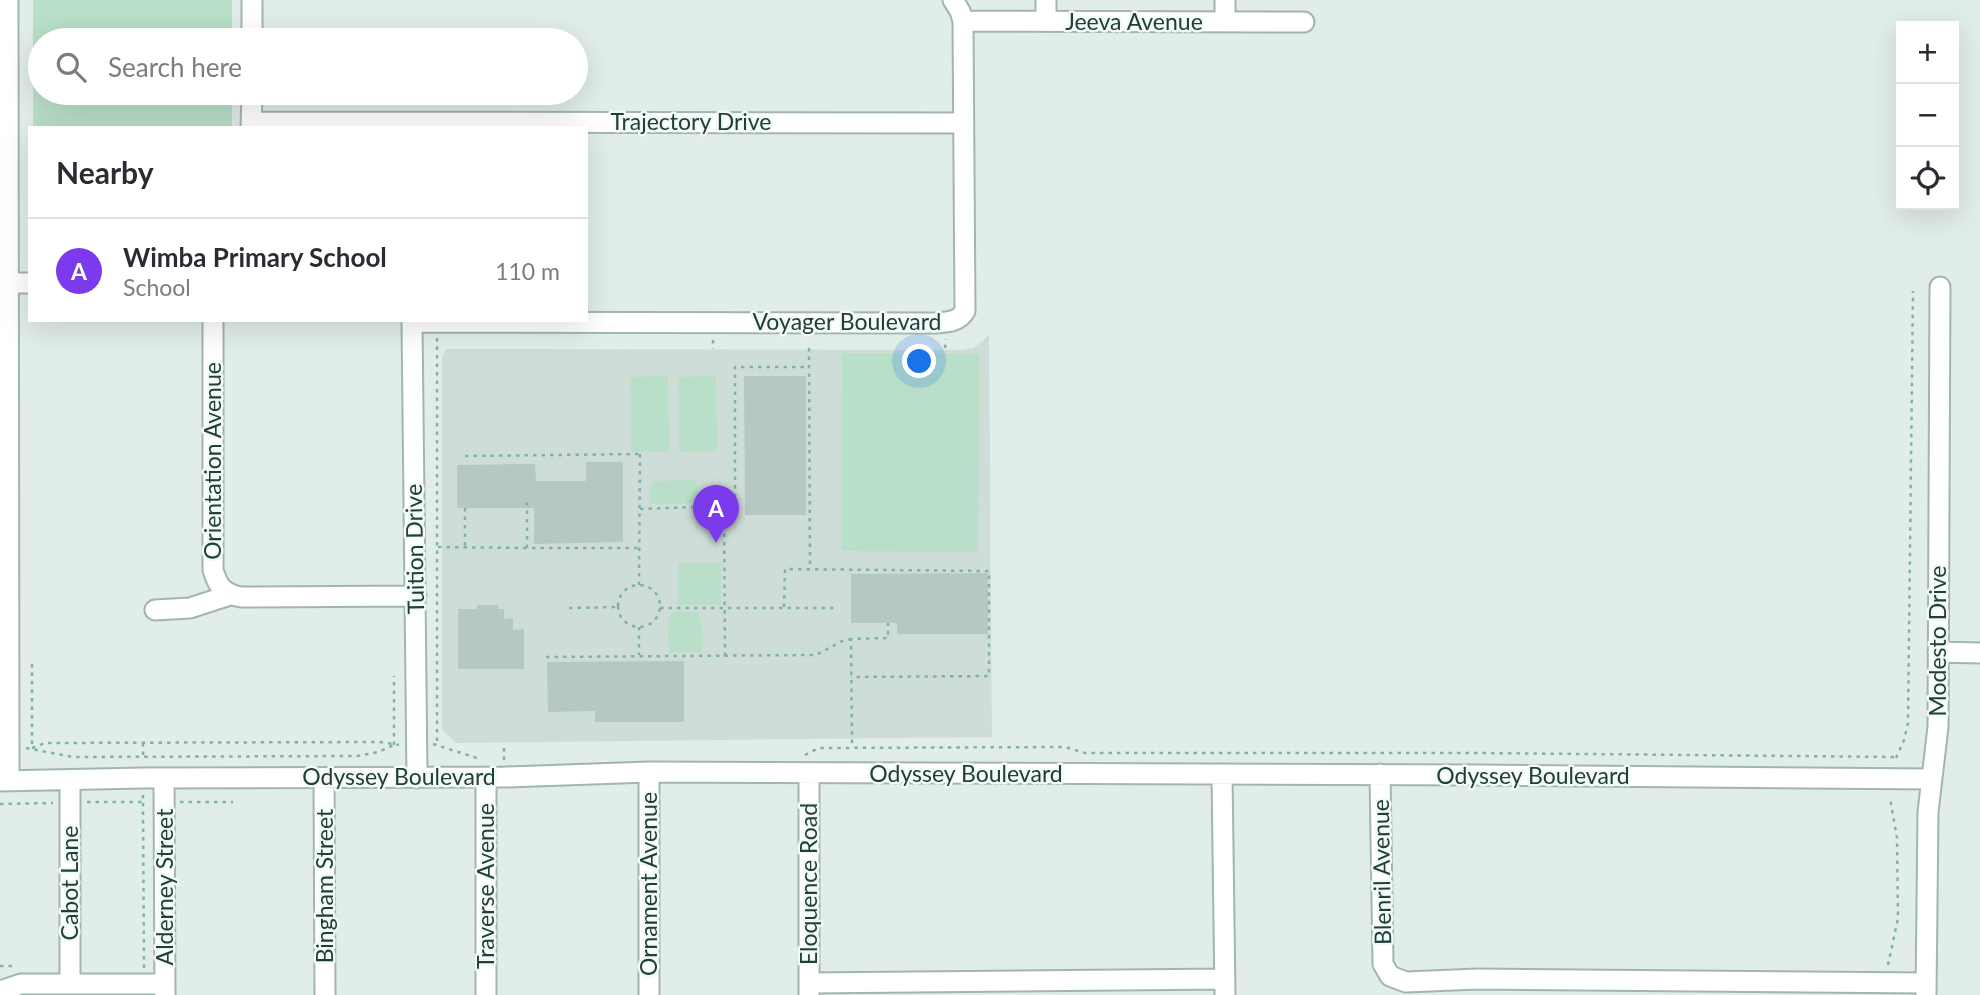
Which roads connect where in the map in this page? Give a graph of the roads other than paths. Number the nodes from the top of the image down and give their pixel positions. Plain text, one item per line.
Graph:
1 (8, 0) edge
2 (252, 0) edge
3 (953, 0) edge
4 (1046, 1) edge
5 (1225, 1) edge
6 (963, 21) junction
7 (1046, 21) junction
8 (1225, 22) junction
9 (1304, 22) dead end
10 (252, 28) edge
11 (252, 105) edge
12 (4, 116) edge
13 (963, 123) junction
14 (251, 125) edge
15 (409, 125) edge
16 (9, 283) junction
17 (28, 283) edge
18 (1940, 287) dead end
19 (213, 322) edge
20 (412, 322) edge
21 (437, 322) edge
22 (5, 573) edge
23 (230, 595) junction
24 (415, 596) junction
25 (155, 610) dead end
26 (1938, 652) junction
27 (1980, 653) edge
28 (806, 764) junction
29 (649, 772) junction
30 (1222, 774) junction
31 (1380, 775) junction
32 (486, 777) junction
33 (164, 778) junction
34 (324, 778) junction
35 (417, 778) junction
36 (1931, 779) junction
37 (5, 781) edge
38 (70, 781) junction
39 (70, 984) junction
40 (1224, 987) edge
41 (1555, 987) edge
42 (165, 989) edge
43 (809, 989) edge
44 (1926, 989) edge
45 (0, 991) edge
46 (325, 995) edge
47 (486, 995) edge
48 (649, 995) edge

1 - 12 street
2 - 10 street
3 - 6 street, Voyager Boulevard
4 - 7 street
5 - 8 street
6 - 7 street, Jeeva Avenue
6 - 13 street, Voyager Boulevard
7 - 8 street, Jeeva Avenue
8 - 9 street, Jeeva Avenue
11 - 14 street
12 - 16 street
13 - 15 street, Trajectory Drive
13 - 21 street, Voyager Boulevard
14 - 15 street, Trajectory Drive
16 - 17 street
16 - 22 street
18 - 26 street, Modesto Drive
19 - 23 street, Orientation Avenue
20 - 24 street, Tuition Drive
22 - 37 street
23 - 24 street
23 - 25 street
24 - 35 street, Tuition Drive
26 - 27 street
26 - 36 street, Modesto Drive
28 - 29 street, Odyssey Boulevard
28 - 30 street, Odyssey Boulevard
28 - 43 street, Eloquence Road
29 - 32 street, Odyssey Boulevard
29 - 48 street, Ornament Avenue
30 - 31 street, Odyssey Boulevard
30 - 40 street
31 - 36 street, Odyssey Boulevard
31 - 41 street, Blenril Avenue
32 - 35 street, Odyssey Boulevard
32 - 47 street, Traverse Avenue
33 - 34 street, Odyssey Boulevard
33 - 38 street, Odyssey Boulevard
33 - 42 street, Alderney Street
34 - 35 street, Odyssey Boulevard
34 - 46 street, Bingham Street
36 - 44 street, Modesto Drive
37 - 38 street, Odyssey Boulevard
38 - 39 street, Cabot Lane
39 - 42 street
39 - 45 street
40 - 43 street
41 - 44 street, Blenril Avenue

